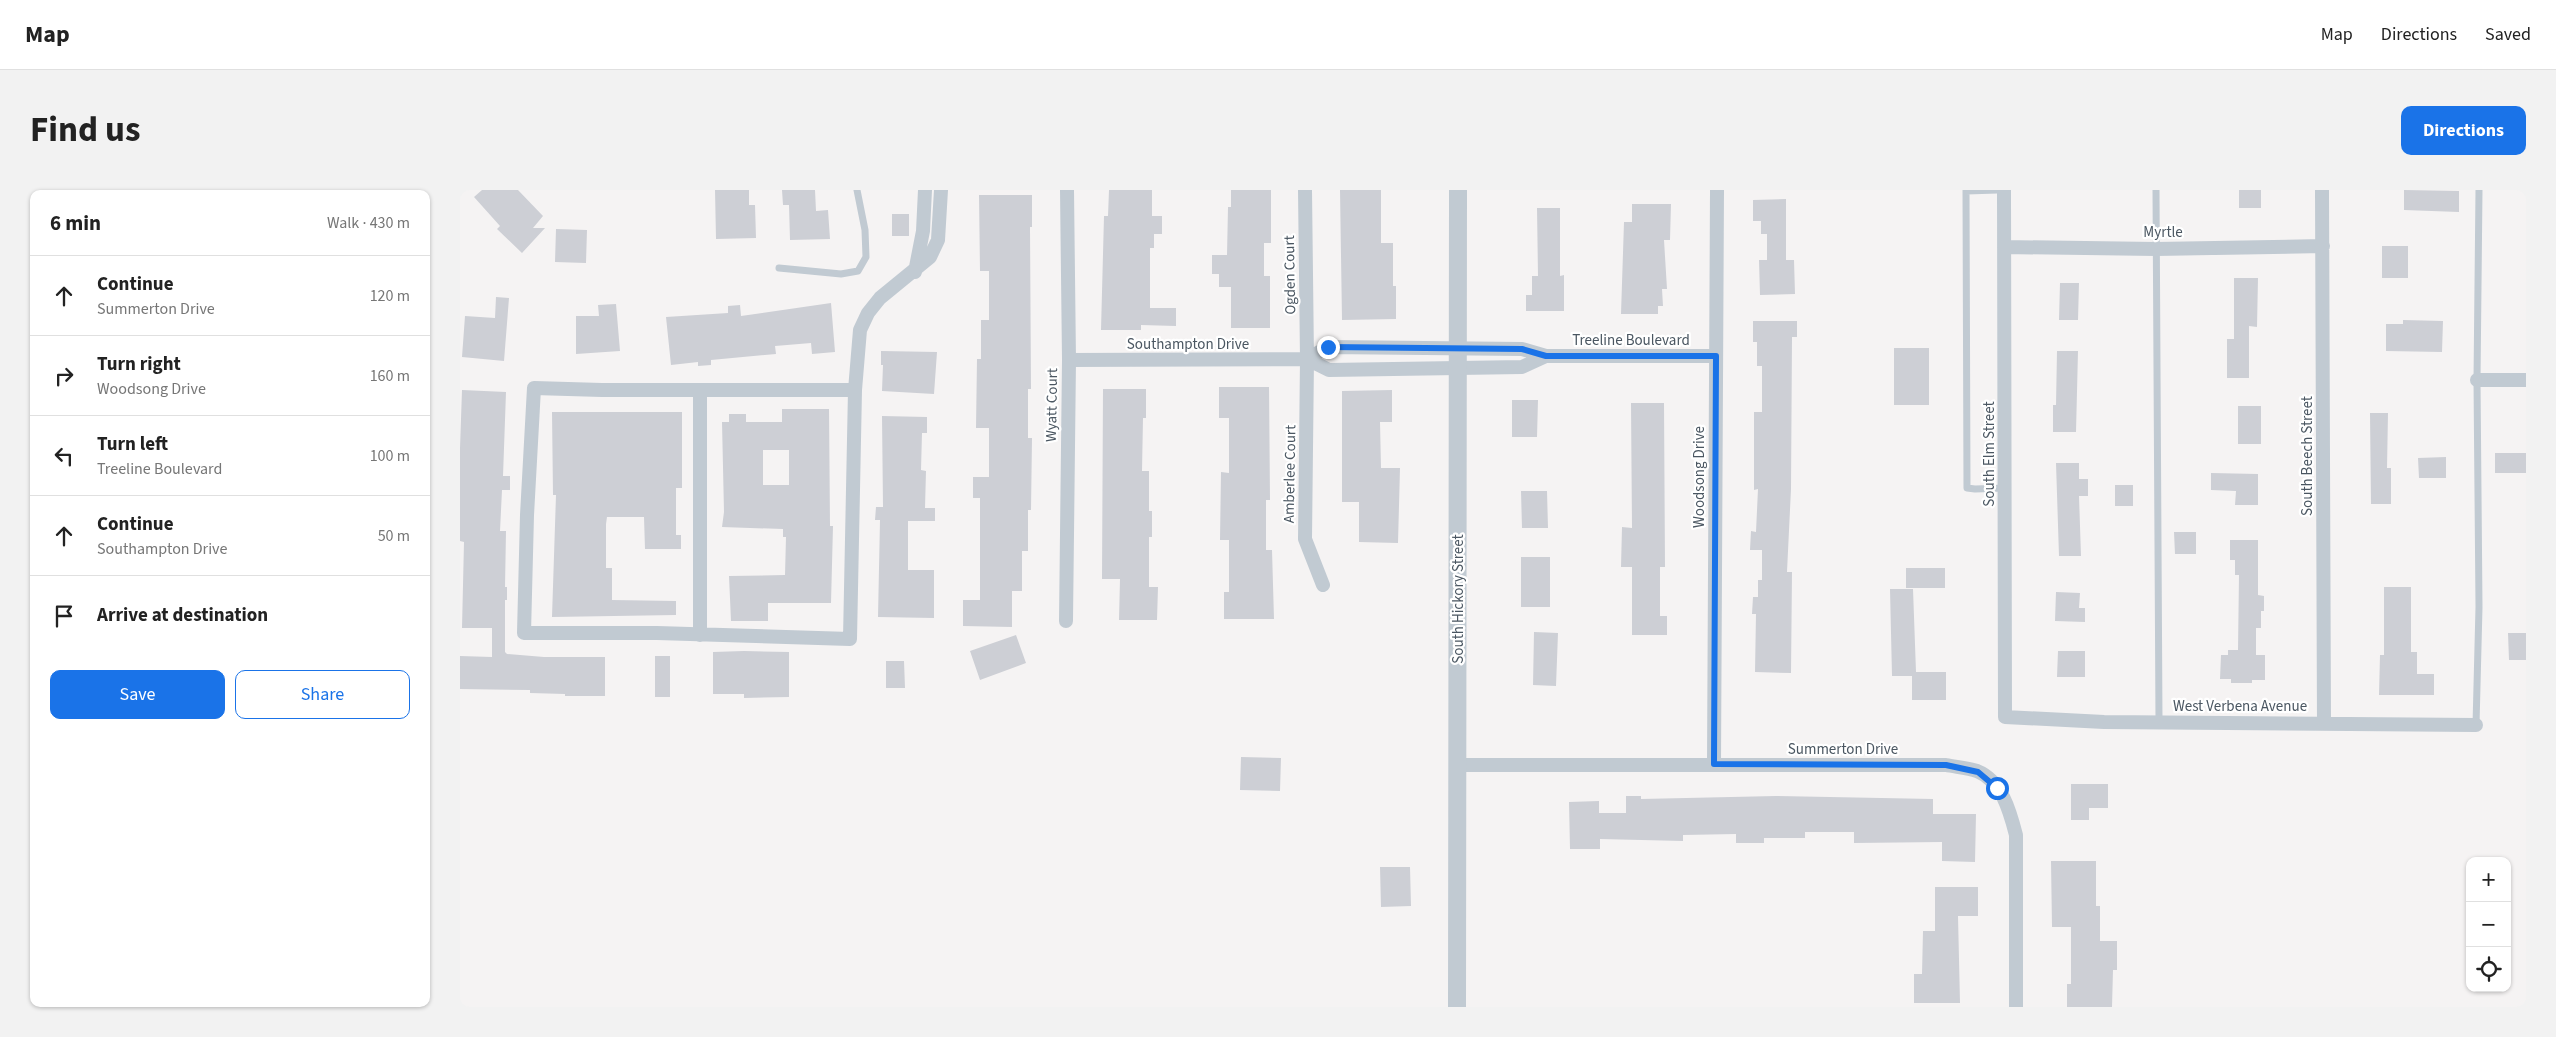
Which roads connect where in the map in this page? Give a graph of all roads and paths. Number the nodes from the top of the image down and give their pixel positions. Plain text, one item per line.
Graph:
1 (857, 190) edge
2 (926, 190) edge
3 (941, 190) edge
4 (1067, 190) edge
5 (1305, 190) edge
6 (1458, 190) edge
7 (1717, 190) edge
8 (1966, 190) edge
9 (1998, 190) edge
10 (2004, 190) edge
11 (2156, 190) edge
12 (2322, 190) edge
13 (2479, 190) edge
14 (2323, 246) junction
15 (2004, 247) junction
16 (2156, 249) junction
17 (778, 268) dead end
18 (915, 272) junction
19 (1458, 347) junction
20 (1546, 356) junction
21 (1716, 356) junction
22 (1308, 359) junction
23 (1069, 360) junction
24 (1458, 368) junction
25 (2477, 380) junction
26 (2526, 380) edge
27 (700, 390) junction
28 (855, 390) junction
29 (2005, 488) junction
30 (1323, 585) dead end
31 (1066, 621) dead end
32 (700, 635) junction
33 (2004, 717) joint
34 (2159, 722) junction
35 (2324, 723) junction
36 (2476, 725) joint
37 (1714, 764) junction
38 (1458, 765) junction
39 (1457, 1007) edge
40 (2016, 1007) edge

1 - 17 lane
2 - 18 street
3 - 18 street
4 - 23 street, Wyatt Court
5 - 22 street, Ogden Court
6 - 19 street, South Hickory Street
7 - 21 street, Woodsong Drive
8 - 9 lane
8 - 29 lane
10 - 15 street, South Elm Street
11 - 16 lane
12 - 14 street, South Beech Street
13 - 25 lane
14 - 16 street, Myrtle
14 - 35 street, South Beech Street
15 - 16 street, Myrtle
15 - 29 street, South Elm Street
16 - 34 lane
18 - 28 street
19 - 20 street, Treeline Boulevard
19 - 22 street, Southampton Drive
19 - 24 street, South Hickory Street
20 - 21 street, Treeline Boulevard
20 - 24 street, Treeline Boulevard
21 - 37 street, Woodsong Drive
22 - 23 street, Southampton Drive
22 - 24 street, Southampton Drive
22 - 30 street, Amberlee Court
23 - 31 street, Wyatt Court
24 - 38 street, South Hickory Street
25 - 26 street
25 - 36 lane
27 - 28 street
27 - 32 street
27 - 32 street
28 - 32 street
29 - 33 street, South Elm Street
33 - 34 street, West Verbena Avenue
34 - 35 street, West Verbena Avenue
35 - 36 street, West Verbena Avenue
37 - 38 street, Summerton Drive
37 - 40 street, Summerton Drive
38 - 39 street, South Hickory Street

